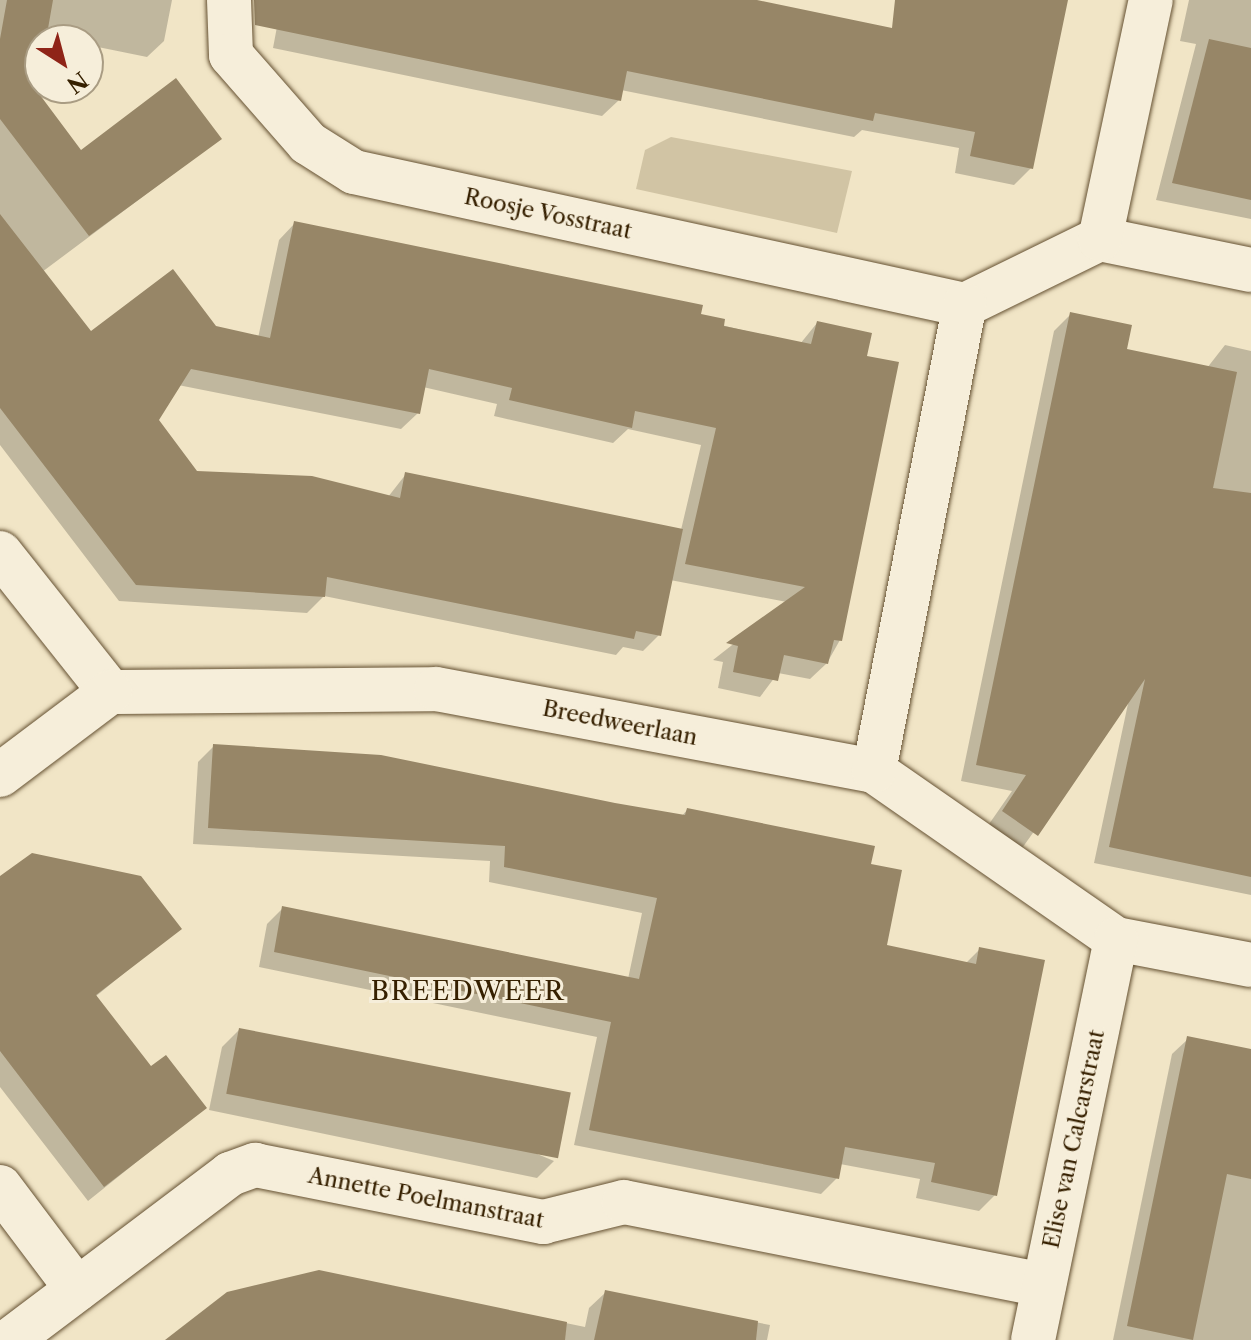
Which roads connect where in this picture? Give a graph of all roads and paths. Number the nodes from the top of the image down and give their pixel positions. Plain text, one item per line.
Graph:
1 (229, 0) edge
2 (1151, 0) edge
3 (1100, 239) junction
4 (1251, 270) edge
5 (965, 305) junction
6 (0, 553) edge
7 (110, 692) junction
8 (874, 771) junction
9 (0, 775) edge
10 (1116, 939) junction
11 (1251, 965) edge
12 (0, 1187) edge
13 (1044, 1285) junction
14 (77, 1289) junction
15 (10, 1340) edge
16 (1033, 1340) edge

1 - 5 street, Roosje Vosstraat
2 - 3 street
3 - 4 street
3 - 5 street
5 - 8 street
6 - 7 street
7 - 8 street, Breedweerlaan
7 - 9 street
8 - 10 street, Breedweerlaan
10 - 11 street, Breedweerlaan
10 - 13 street, Elise van Calcarstraat
12 - 14 street
13 - 14 street, Annette Poelmanstraat
13 - 16 street, Elise van Calcarstraat
14 - 15 street, Annette Poelmanstraat

